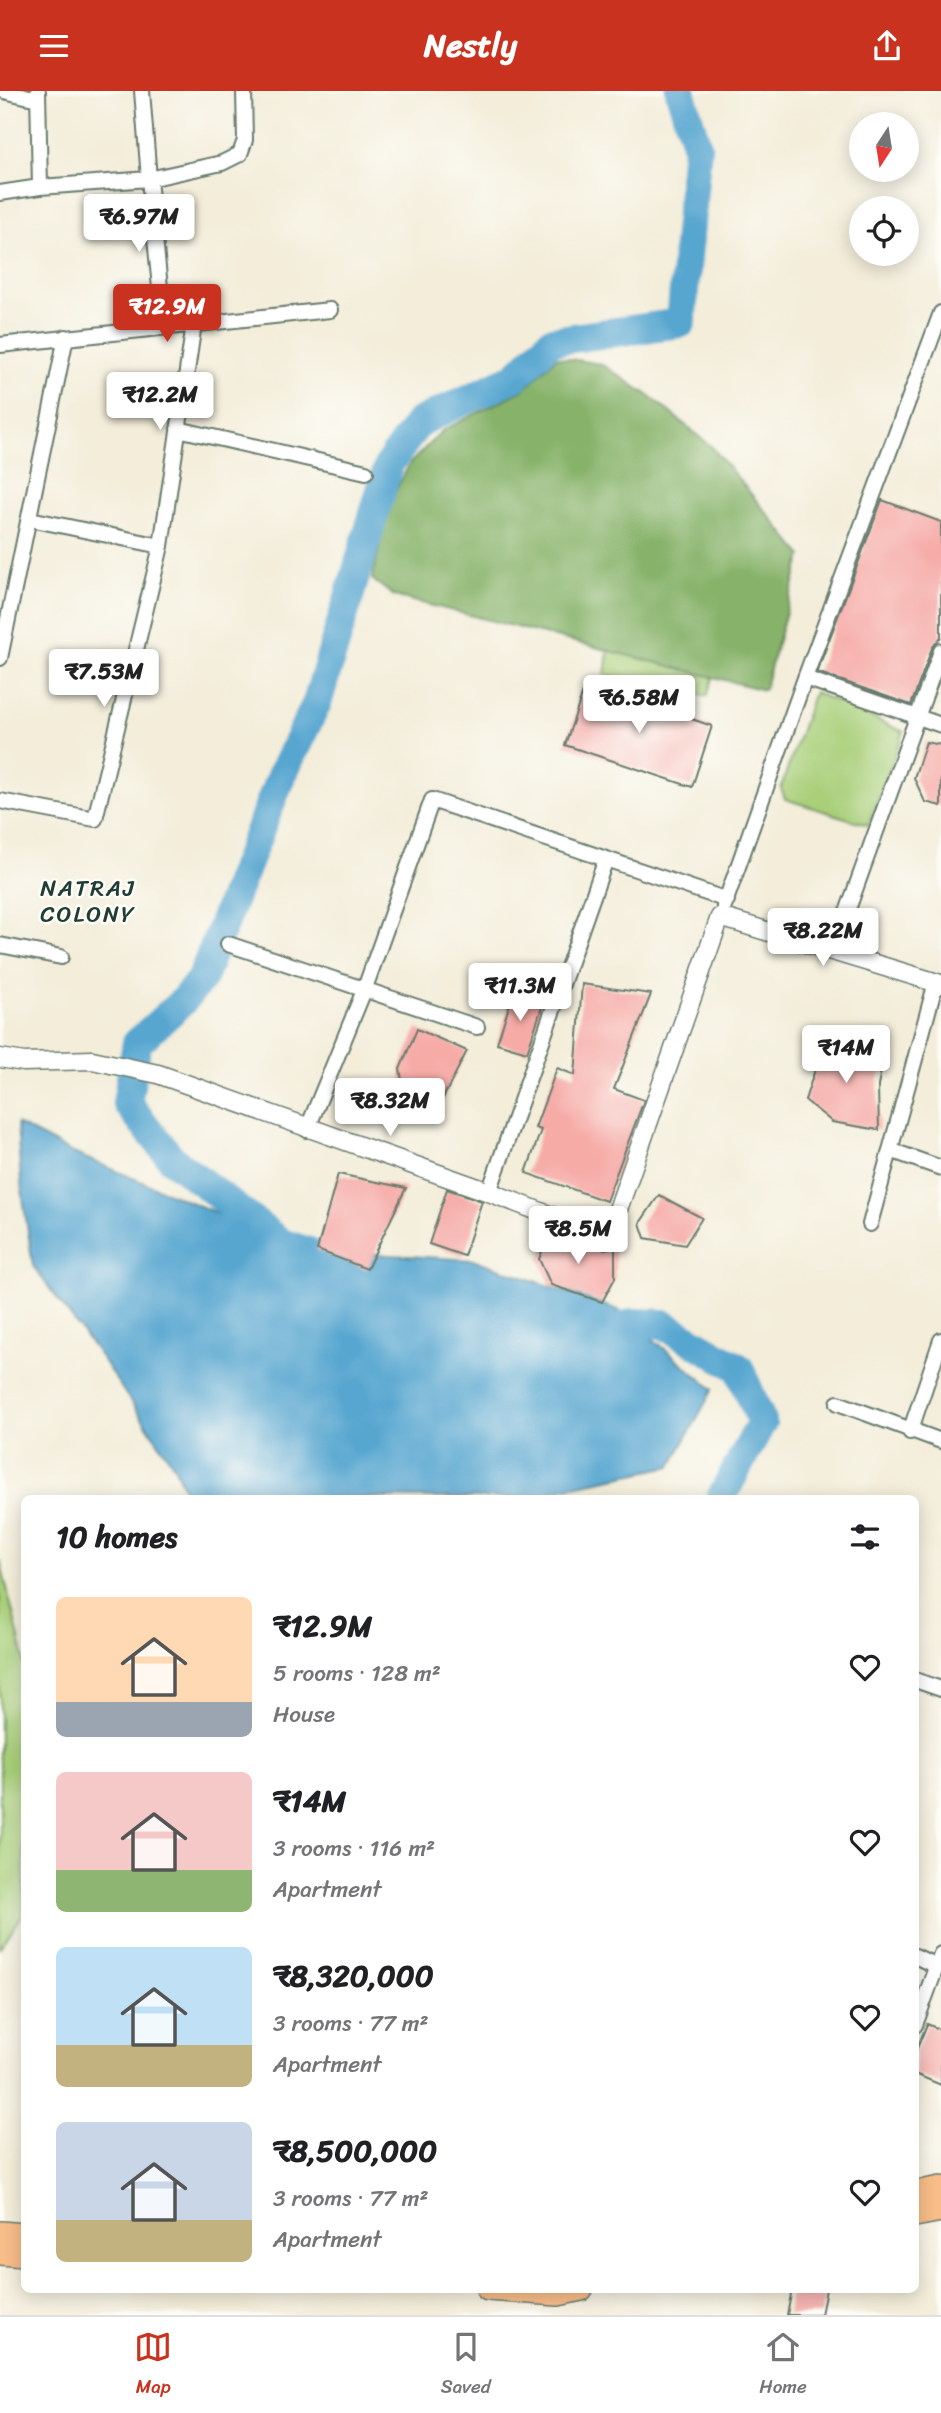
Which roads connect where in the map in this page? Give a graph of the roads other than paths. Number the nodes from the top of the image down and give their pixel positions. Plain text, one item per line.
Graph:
1 (4, 91) edge
2 (142, 91) edge
3 (244, 91) edge
4 (38, 95) edge
5 (149, 179) junction
6 (40, 187) junction
7 (0, 193) edge
8 (330, 310) dead end
9 (941, 313) edge
10 (194, 324) junction
11 (164, 327) junction
12 (66, 337) junction
13 (0, 345) edge
14 (178, 429) junction
15 (366, 472) dead end
16 (30, 519) junction
17 (161, 546) junction
18 (941, 651) edge
19 (0, 658) edge
20 (805, 678) junction
21 (919, 717) junction
22 (941, 725) edge
23 (0, 801) edge
24 (606, 859) junction
25 (727, 900) junction
26 (720, 917) junction
27 (228, 944) dead end
28 (0, 945) edge
29 (834, 951) junction
30 (61, 957) dead end
31 (939, 983) edge
32 (365, 988) junction
33 (477, 1027) dead end
34 (0, 1058) edge
35 (307, 1130) junction
36 (890, 1150) junction
37 (941, 1168) edge
38 (489, 1192) junction
39 (870, 1224) dead end
40 (941, 1340) edge
41 (838, 1403) dead end
42 (910, 1432) junction
43 (941, 1441) edge
44 (919, 1681) edge
45 (941, 1689) edge
46 (919, 1957) edge
47 (939, 1960) edge
48 (919, 2014) edge
49 (0, 2233) edge
50 (21, 2235) edge
51 (0, 2253) edge
52 (21, 2255) edge
53 (544, 2293) edge
54 (563, 2293) edge

1 - 4 street
2 - 5 street
3 - 5 street
4 - 6 street
5 - 6 street
5 - 11 street
6 - 7 street
8 - 10 street
9 - 20 street
10 - 11 street
10 - 14 street
11 - 12 street
12 - 13 street
12 - 16 street
14 - 15 street
14 - 17 street
16 - 17 street
16 - 19 street
17 - 23 street
18 - 21 street
20 - 21 street
20 - 25 street
21 - 22 street
21 - 29 street
24 - 25 street
24 - 32 street
24 - 38 street
25 - 26 street
26 - 29 street
26 - 38 street
27 - 32 street
28 - 30 street
29 - 31 street
31 - 36 street
32 - 33 street
32 - 35 street
34 - 35 street
35 - 38 street
36 - 37 street
36 - 39 street
40 - 42 street
41 - 42 street
42 - 43 street
44 - 45 street
46 - 47 street
47 - 48 street
49 - 50 main road
51 - 52 main road
53 - 54 main road

